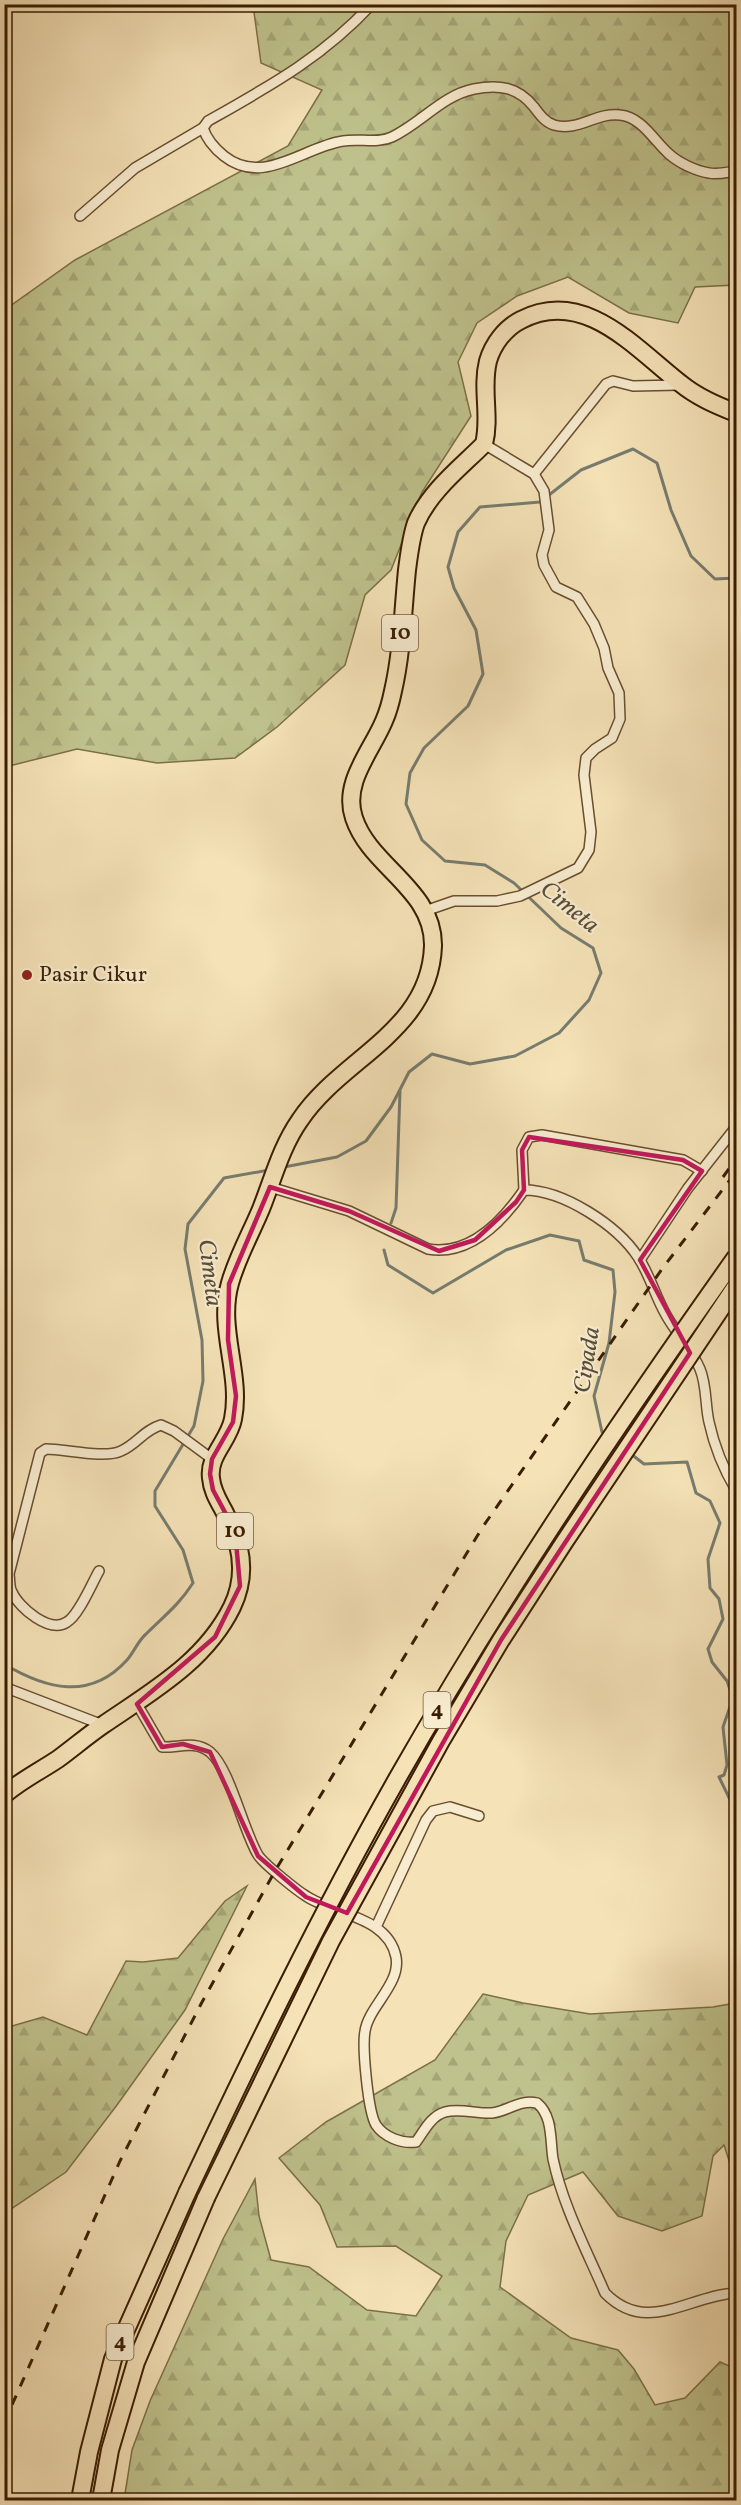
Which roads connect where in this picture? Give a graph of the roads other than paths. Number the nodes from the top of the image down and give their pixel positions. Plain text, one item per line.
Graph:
1 (372, 4) edge
2 (203, 128) junction
3 (736, 171) edge
4 (80, 216) dead end
5 (681, 385) junction
6 (736, 413) edge
7 (484, 444) junction
8 (534, 474) junction
9 (425, 911) junction
10 (736, 1127) edge
11 (702, 1171) junction
12 (272, 1182) junction
13 (524, 1191) junction
14 (736, 1257) edge
15 (640, 1260) junction
16 (736, 1287) edge
17 (206, 1454) junction
18 (736, 1490) edge
19 (99, 1571) dead end
20 (4, 1687) edge
21 (136, 1704) junction
22 (104, 1725) junction
23 (4, 1795) edge
24 (479, 1816) dead end
25 (376, 1927) junction
26 (736, 2293) edge
27 (80, 2500) edge
28 (101, 2500) edge

1 - 2 street
2 - 3 street
2 - 4 street
5 - 6 highway
5 - 7 highway
5 - 8 street
7 - 8 street
7 - 9 highway, 10
8 - 9 street
9 - 12 highway, 10
10 - 11 street
11 - 13 street
11 - 15 street
12 - 13 street
12 - 17 highway, 10
13 - 15 street
14 - 27 highway, 4, bridge
15 - 18 street
16 - 28 highway, 4, bridge
17 - 19 street
17 - 21 highway, 10
20 - 22 street
21 - 22 highway, 10
21 - 25 street
22 - 23 highway, 10
24 - 25 street
25 - 26 street

